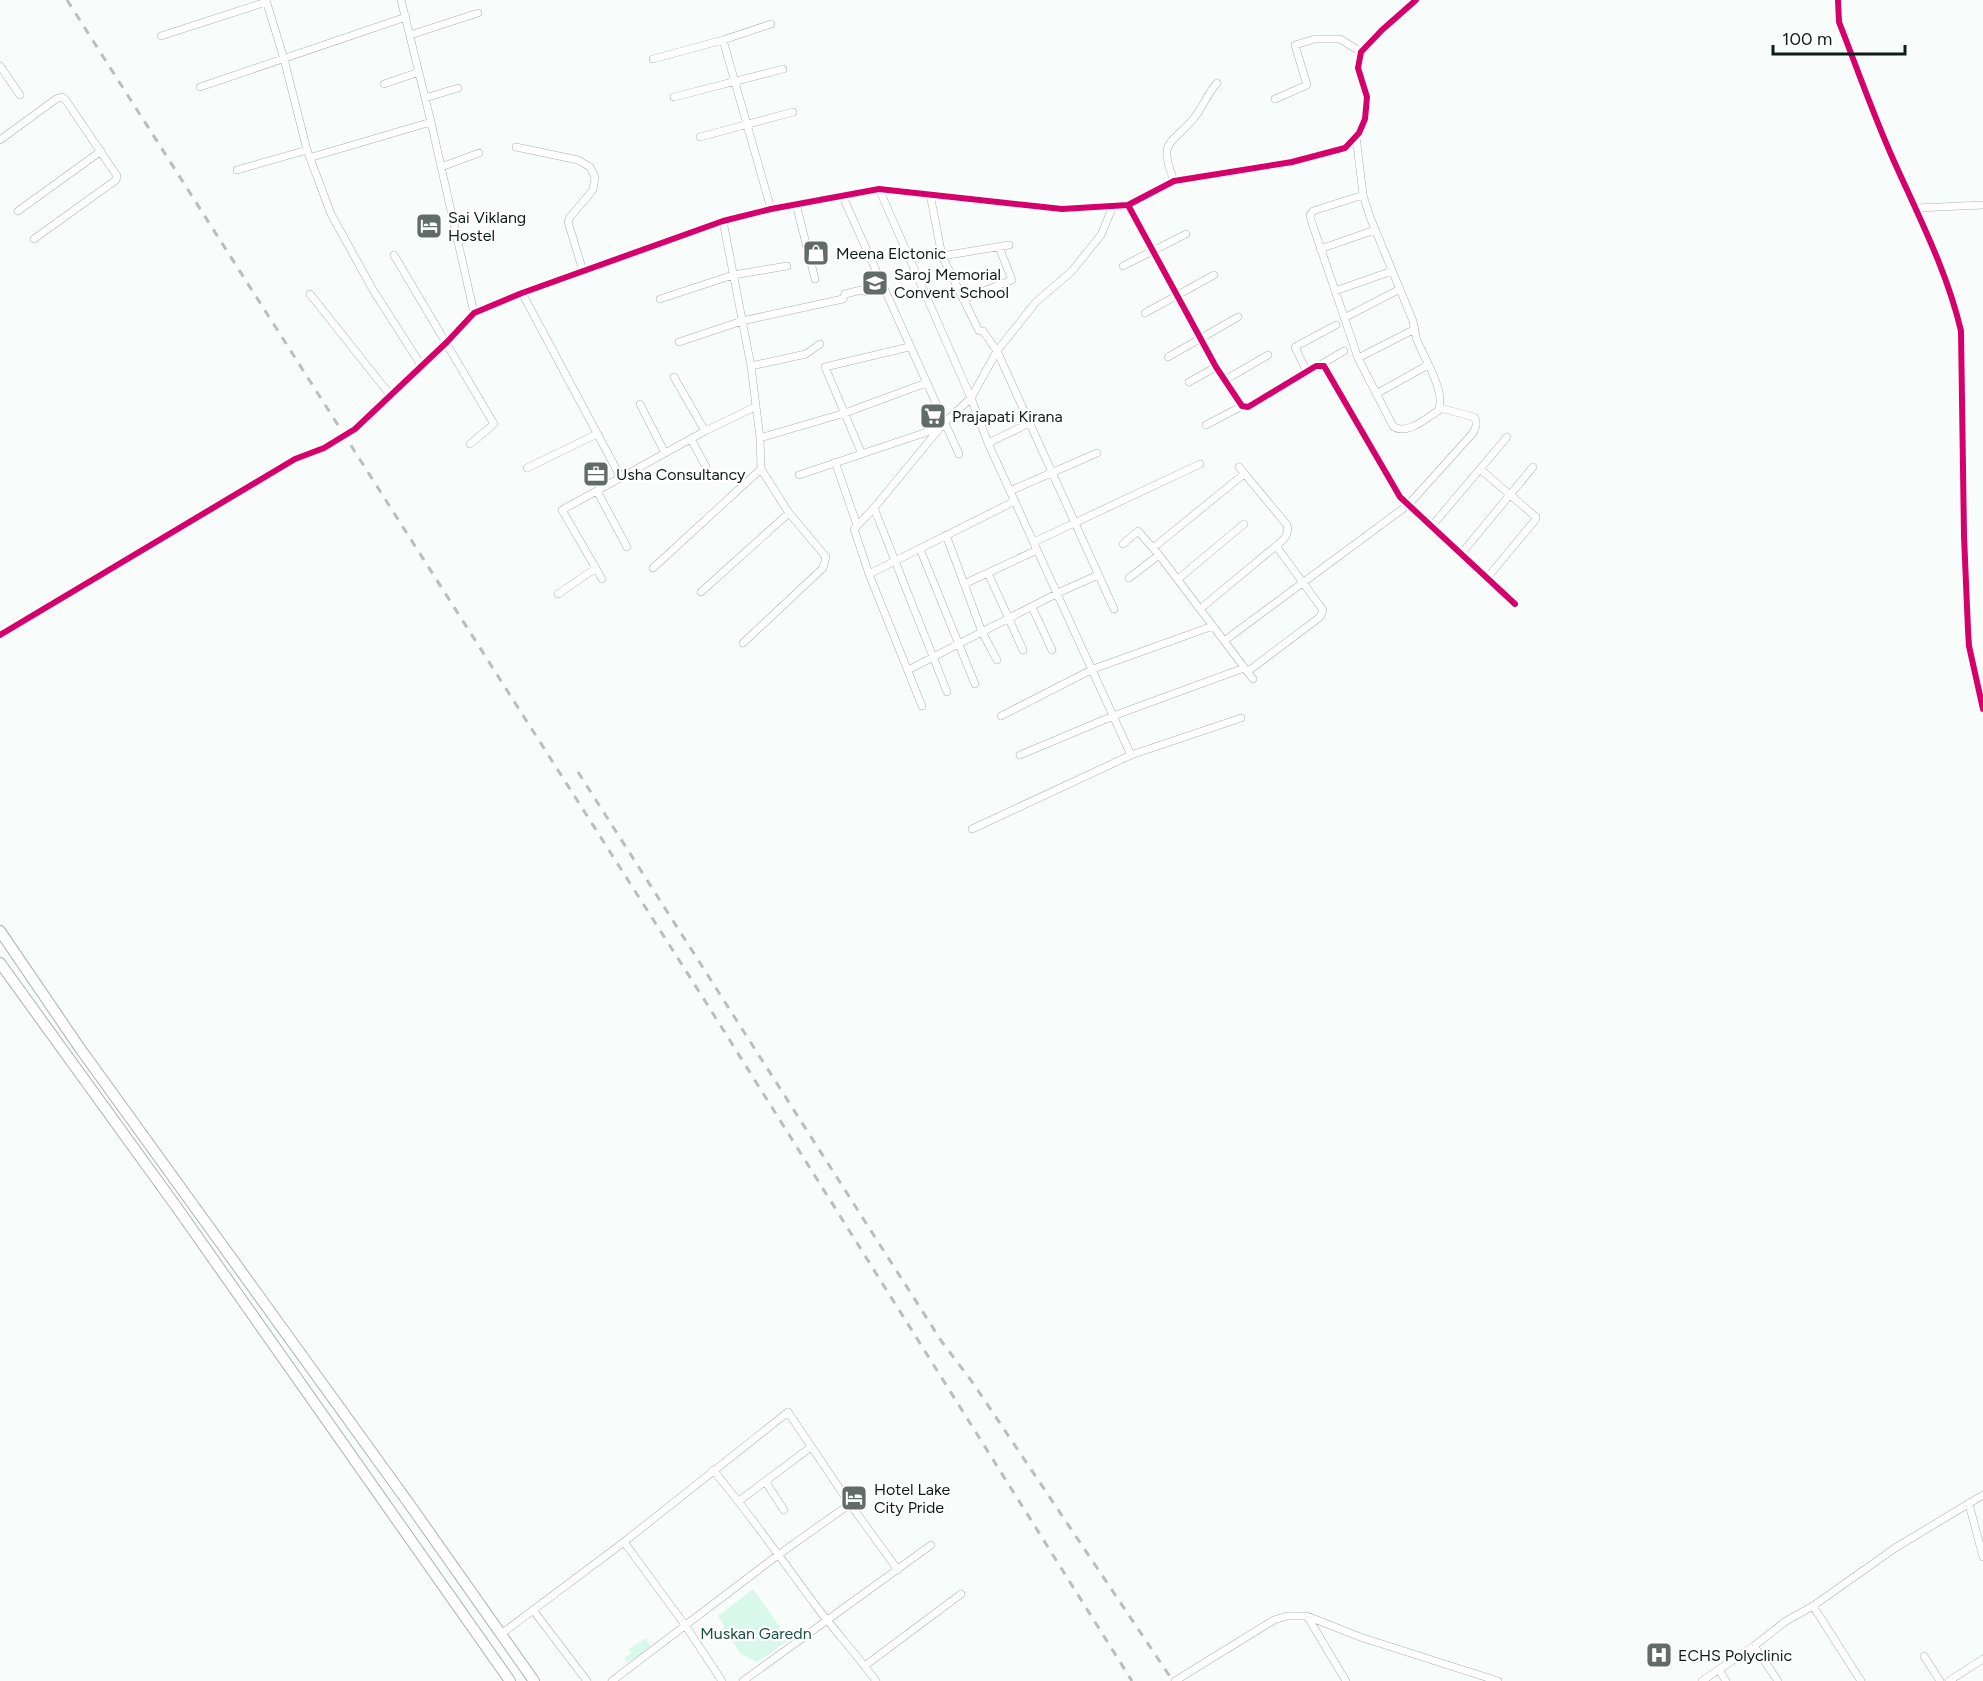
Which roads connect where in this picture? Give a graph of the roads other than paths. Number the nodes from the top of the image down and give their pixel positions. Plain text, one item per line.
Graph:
1 (401, 0) edge
2 (1416, 0) edge
3 (1838, 0) edge
4 (266, 1) edge
5 (478, 13) dead end
6 (406, 17) junction
7 (771, 24) dead end
8 (410, 35) junction
9 (161, 36) dead end
10 (723, 40) junction
11 (1360, 52) junction
12 (284, 59) junction
13 (654, 59) dead end
14 (0, 66) edge
15 (783, 69) dead end
16 (419, 72) junction
17 (735, 81) junction
18 (1217, 83) dead end
19 (384, 84) dead end
20 (200, 87) dead end
21 (458, 88) dead end
22 (20, 94) dead end
23 (674, 97) dead end
24 (425, 98) junction
25 (1275, 99) dead end
26 (793, 112) dead end
27 (431, 122) junction
28 (747, 124) junction
29 (1356, 136) junction
30 (699, 137) dead end
31 (0, 140) edge
32 (516, 147) dead end
33 (308, 150) junction
34 (101, 151) junction
35 (478, 153) dead end
36 (312, 157) junction
37 (441, 167) junction
38 (237, 170) dead end
39 (1174, 181) junction
40 (879, 189) junction
41 (930, 194) junction
42 (842, 195) junction
43 (1363, 195) junction
44 (796, 204) junction
45 (1128, 205) junction
46 (1983, 205) edge
47 (1113, 206) junction
48 (1916, 208) junction
49 (771, 209) junction
50 (18, 211) dead end
51 (723, 221) junction
52 (1375, 230) junction
53 (1186, 234) dead end
54 (34, 239) dead end
55 (1008, 245) dead end
56 (999, 247) junction
57 (1320, 249) junction
58 (1153, 251) junction
59 (394, 255) dead end
60 (942, 256) junction
61 (787, 266) dead end
62 (1124, 266) dead end
63 (583, 271) junction
64 (1392, 271) junction
65 (733, 275) junction
66 (1214, 275) dead end
67 (815, 279) dead end
68 (882, 286) junction
69 (1400, 289) junction
70 (1335, 291) junction
71 (522, 293) junction
72 (310, 294) dead end
73 (1177, 296) junction
74 (660, 299) dead end
75 (963, 299) junction
76 (474, 313) junction
77 (1145, 313) dead end
78 (1238, 317) dead end
79 (1344, 318) junction
80 (742, 321) junction
81 (1336, 325) dead end
82 (1414, 329) junction
83 (1201, 339) junction
84 (447, 342) junction
85 (679, 342) dead end
86 (820, 344) dead end
87 (909, 347) junction
88 (997, 351) junction
89 (1344, 351) dead end
90 (1268, 355) dead end
91 (1168, 357) dead end
92 (1359, 358) junction
93 (421, 365) junction
94 (1320, 365) junction
95 (1428, 365) junction
96 (751, 366) junction
97 (1216, 367) junction
98 (1307, 372) junction
99 (674, 377) dead end
100 (1225, 380) junction
101 (1189, 382) dead end
102 (926, 383) junction
103 (1376, 394) junction
104 (390, 396) junction
105 (971, 398) junction
106 (640, 404) dead end
107 (1242, 406) junction
108 (755, 407) junction
109 (1440, 408) junction
110 (845, 413) junction
111 (1030, 423) junction
112 (943, 425) junction
113 (1206, 425) dead end
114 (355, 429) tunnel mouth
115 (705, 431) junction
116 (597, 434) junction
117 (1507, 437) dead end
118 (760, 438) junction
119 (691, 439) junction
120 (988, 443) junction
121 (470, 444) dead end
122 (324, 448) tunnel mouth
123 (861, 452) junction
124 (665, 453) junction
125 (1097, 453) dead end
126 (959, 454) dead end
127 (835, 462) junction
128 (1200, 464) dead end
129 (706, 466) dead end
130 (1239, 467) dead end
131 (1533, 467) dead end
132 (528, 468) dead end
133 (1480, 469) junction
134 (761, 470) junction
135 (1053, 473) junction
136 (799, 474) dead end
137 (1244, 474) junction
138 (621, 478) junction
139 (597, 491) junction
140 (1010, 491) junction
141 (1510, 494) junction
142 (1015, 501) junction
143 (1408, 505) junction
144 (874, 508) junction
145 (789, 513) junction
146 (1075, 523) junction
147 (1244, 524) dead end
148 (857, 525) junction
149 (1431, 527) junction
150 (945, 535) junction
151 (1123, 544) dead end
152 (1036, 546) junction
153 (1276, 546) junction
154 (627, 547) dead end
155 (1153, 548) junction
156 (920, 549) junction
157 (1461, 554) junction
158 (1159, 555) junction
159 (896, 561) junction
160 (596, 568) junction
161 (653, 568) dead end
162 (988, 573) junction
163 (869, 574) junction
164 (1098, 575) junction
165 (1129, 578) dead end
166 (1486, 578) junction
167 (602, 579) dead end
168 (1178, 579) junction
169 (1303, 582) junction
170 (963, 584) junction
171 (701, 592) dead end
172 (1058, 593) junction
173 (558, 594) dead end
174 (1515, 604) dead end
175 (1032, 607) junction
176 (1114, 609) dead end
177 (1200, 609) junction
178 (1009, 618) junction
179 (1213, 626) junction
180 (982, 632) junction
181 (0, 635) edge
182 (1224, 641) junction
183 (743, 643) dead end
184 (958, 644) junction
185 (1023, 650) dead end
186 (1052, 650) dead end
187 (932, 657) junction
188 (997, 660) dead end
189 (1093, 669) junction
190 (908, 670) junction
191 (1246, 670) junction
192 (1253, 679) dead end
193 (975, 684) dead end
194 (947, 692) dead end
195 (922, 706) dead end
196 (1983, 709) edge
197 (1001, 716) dead end
198 (1113, 716) junction
199 (1241, 718) dead end
200 (1020, 756) dead end
201 (1131, 756) junction
202 (972, 829) dead end
203 (0, 931) edge
204 (0, 963) edge
205 (184, 1193) junction
206 (172, 1200) junction
207 (811, 1447) junction
208 (713, 1470) junction
209 (765, 1481) junction
210 (1983, 1495) edge
211 (739, 1501) junction
212 (850, 1504) junction
213 (1969, 1504) junction
214 (784, 1510) dead end
215 (624, 1542) junction
216 (932, 1545) dead end
217 (778, 1555) junction
218 (1983, 1557) edge
219 (898, 1570) junction
220 (961, 1594) dead end
221 (1813, 1606) junction
222 (533, 1610) junction
223 (1307, 1616) junction
224 (828, 1622) junction
225 (685, 1625) junction
226 (501, 1634) junction
227 (1754, 1646) junction
228 (1924, 1656) dead end
229 (1983, 1659) edge
230 (866, 1665) junction
231 (1719, 1670) junction
232 (874, 1680) edge
233 (510, 1681) edge
234 (534, 1681) edge
235 (587, 1681) edge
236 (612, 1681) edge
237 (722, 1681) edge
238 (743, 1681) edge
239 (1175, 1681) edge
240 (1346, 1681) edge
241 (1498, 1681) edge
242 (1702, 1681) edge
243 (1726, 1681) edge
244 (1778, 1681) edge
245 (1861, 1681) edge
246 (1940, 1681) edge
247 (1949, 1681) edge

1 - 6 street
2 - 11 street
3 - 48 street
4 - 9 street
4 - 12 street
5 - 8 street
6 - 8 street
6 - 12 street
7 - 10 street
8 - 16 street
10 - 13 street
10 - 17 street
11 - 25 street
11 - 29 street
12 - 20 street
12 - 33 street
14 - 22 street
15 - 17 street
16 - 19 street
16 - 24 street
17 - 23 street
17 - 28 street
18 - 39 street
21 - 24 street
24 - 27 street
26 - 28 street
27 - 36 street
27 - 37 street
28 - 30 street
28 - 49 street
29 - 39 street
29 - 43 street
31 - 34 street
32 - 63 street
33 - 36 street
33 - 38 street
34 - 50 street
34 - 54 street
35 - 37 street
36 - 93 street
37 - 76 street
39 - 45 street
40 - 41 street
40 - 42 street
40 - 105 street
41 - 47 street
41 - 60 street
42 - 44 street
42 - 68 street
43 - 52 street
43 - 57 street
44 - 49 street
44 - 67 street
45 - 47 street
45 - 58 street
46 - 48 street
47 - 88 street
48 - 196 street
49 - 51 street
51 - 63 street
51 - 65 street
52 - 57 street
52 - 64 street
53 - 58 street
55 - 56 street
56 - 60 street
56 - 75 street
57 - 70 street
58 - 62 street
58 - 73 street
59 - 84 street
60 - 75 street
61 - 65 street
63 - 71 street
64 - 69 street
64 - 70 street
65 - 74 street
65 - 80 street
66 - 73 street
68 - 80 street
68 - 87 street
69 - 79 street
69 - 82 street
70 - 79 street
71 - 76 street
71 - 116 street
72 - 104 street
73 - 77 street
73 - 83 street
75 - 88 street
76 - 84 street
78 - 83 street
79 - 92 street
80 - 85 street
80 - 96 street
81 - 98 street
82 - 92 street
82 - 95 street
83 - 91 street
83 - 97 street
84 - 93 street
84 - 121 street
86 - 96 street
87 - 102 street
87 - 110 street
88 - 105 street
88 - 111 street
89 - 94 street
90 - 100 street
92 - 103 street
93 - 104 street
94 - 98 street
94 - 143 street
95 - 103 street
95 - 109 street
96 - 108 street
97 - 100 street
97 - 101 street
98 - 107 street
99 - 115 street
100 - 107 street
102 - 110 street
102 - 112 street
103 - 109 street
104 - 114 street
105 - 112 street
105 - 120 street
106 - 124 street
107 - 113 street
108 - 115 street
108 - 118 street
109 - 143 street
110 - 118 street
110 - 123 street
111 - 120 street
111 - 135 street
112 - 123 street
112 - 126 street
112 - 144 street
115 - 119 street
116 - 132 street
116 - 138 street
117 - 133 street
118 - 134 street
119 - 124 street
119 - 129 street
120 - 140 street
122 - 181 street
123 - 127 street
124 - 138 street
125 - 135 street
127 - 136 street
127 - 148 street
128 - 146 street
130 - 137 street
131 - 141 street
133 - 141 street
133 - 149 street
134 - 145 street
134 - 161 street
135 - 140 street
135 - 146 street
137 - 153 street
137 - 155 street
138 - 139 street
139 - 154 street
139 - 160 street
140 - 142 street
141 - 157 street
141 - 166 street
142 - 150 street
142 - 152 street
143 - 149 street
143 - 169 street
144 - 148 street
144 - 159 street
145 - 171 street
145 - 183 street
146 - 152 street
146 - 164 street
147 - 168 street
148 - 163 street
149 - 157 street
150 - 156 street
150 - 170 street
151 - 155 street
152 - 162 street
152 - 172 street
153 - 169 street
153 - 177 street
155 - 158 street
156 - 159 street
156 - 184 street
157 - 166 street
158 - 165 street
158 - 168 street
159 - 163 street
159 - 187 street
160 - 167 street
160 - 173 street
162 - 170 street
162 - 178 street
163 - 190 street
164 - 172 street
164 - 176 street
166 - 174 street
168 - 177 street
169 - 182 street
169 - 191 street
170 - 180 street
172 - 175 street
172 - 189 street
175 - 178 street
175 - 186 street
177 - 179 street
178 - 180 street
178 - 185 street
179 - 182 street
179 - 189 street
180 - 184 street
180 - 188 street
182 - 191 street
184 - 187 street
184 - 193 street
187 - 190 street
187 - 194 street
189 - 197 street
189 - 198 street
190 - 195 street
191 - 192 street
191 - 198 street
198 - 200 street
198 - 201 street
199 - 201 street
201 - 202 street
203 - 205 main road
204 - 206 main road
205 - 206 main road
205 - 226 main road
206 - 233 main road
207 - 208 street
207 - 209 street
207 - 212 street
208 - 211 street
208 - 215 street
209 - 211 street
209 - 214 street
210 - 213 street
211 - 217 street
212 - 217 street
212 - 219 street
213 - 218 street
213 - 221 street
215 - 222 street
215 - 225 street
216 - 219 street
217 - 224 street
217 - 225 street
219 - 224 street
220 - 230 street
221 - 227 street
221 - 245 street
222 - 226 street
222 - 235 street
223 - 239 street
223 - 240 street
223 - 241 street
224 - 230 street
224 - 238 street
225 - 236 street
225 - 237 street
226 - 234 main road
227 - 231 street
227 - 244 street
228 - 246 street
229 - 247 street
230 - 232 street
231 - 242 street
231 - 243 street

